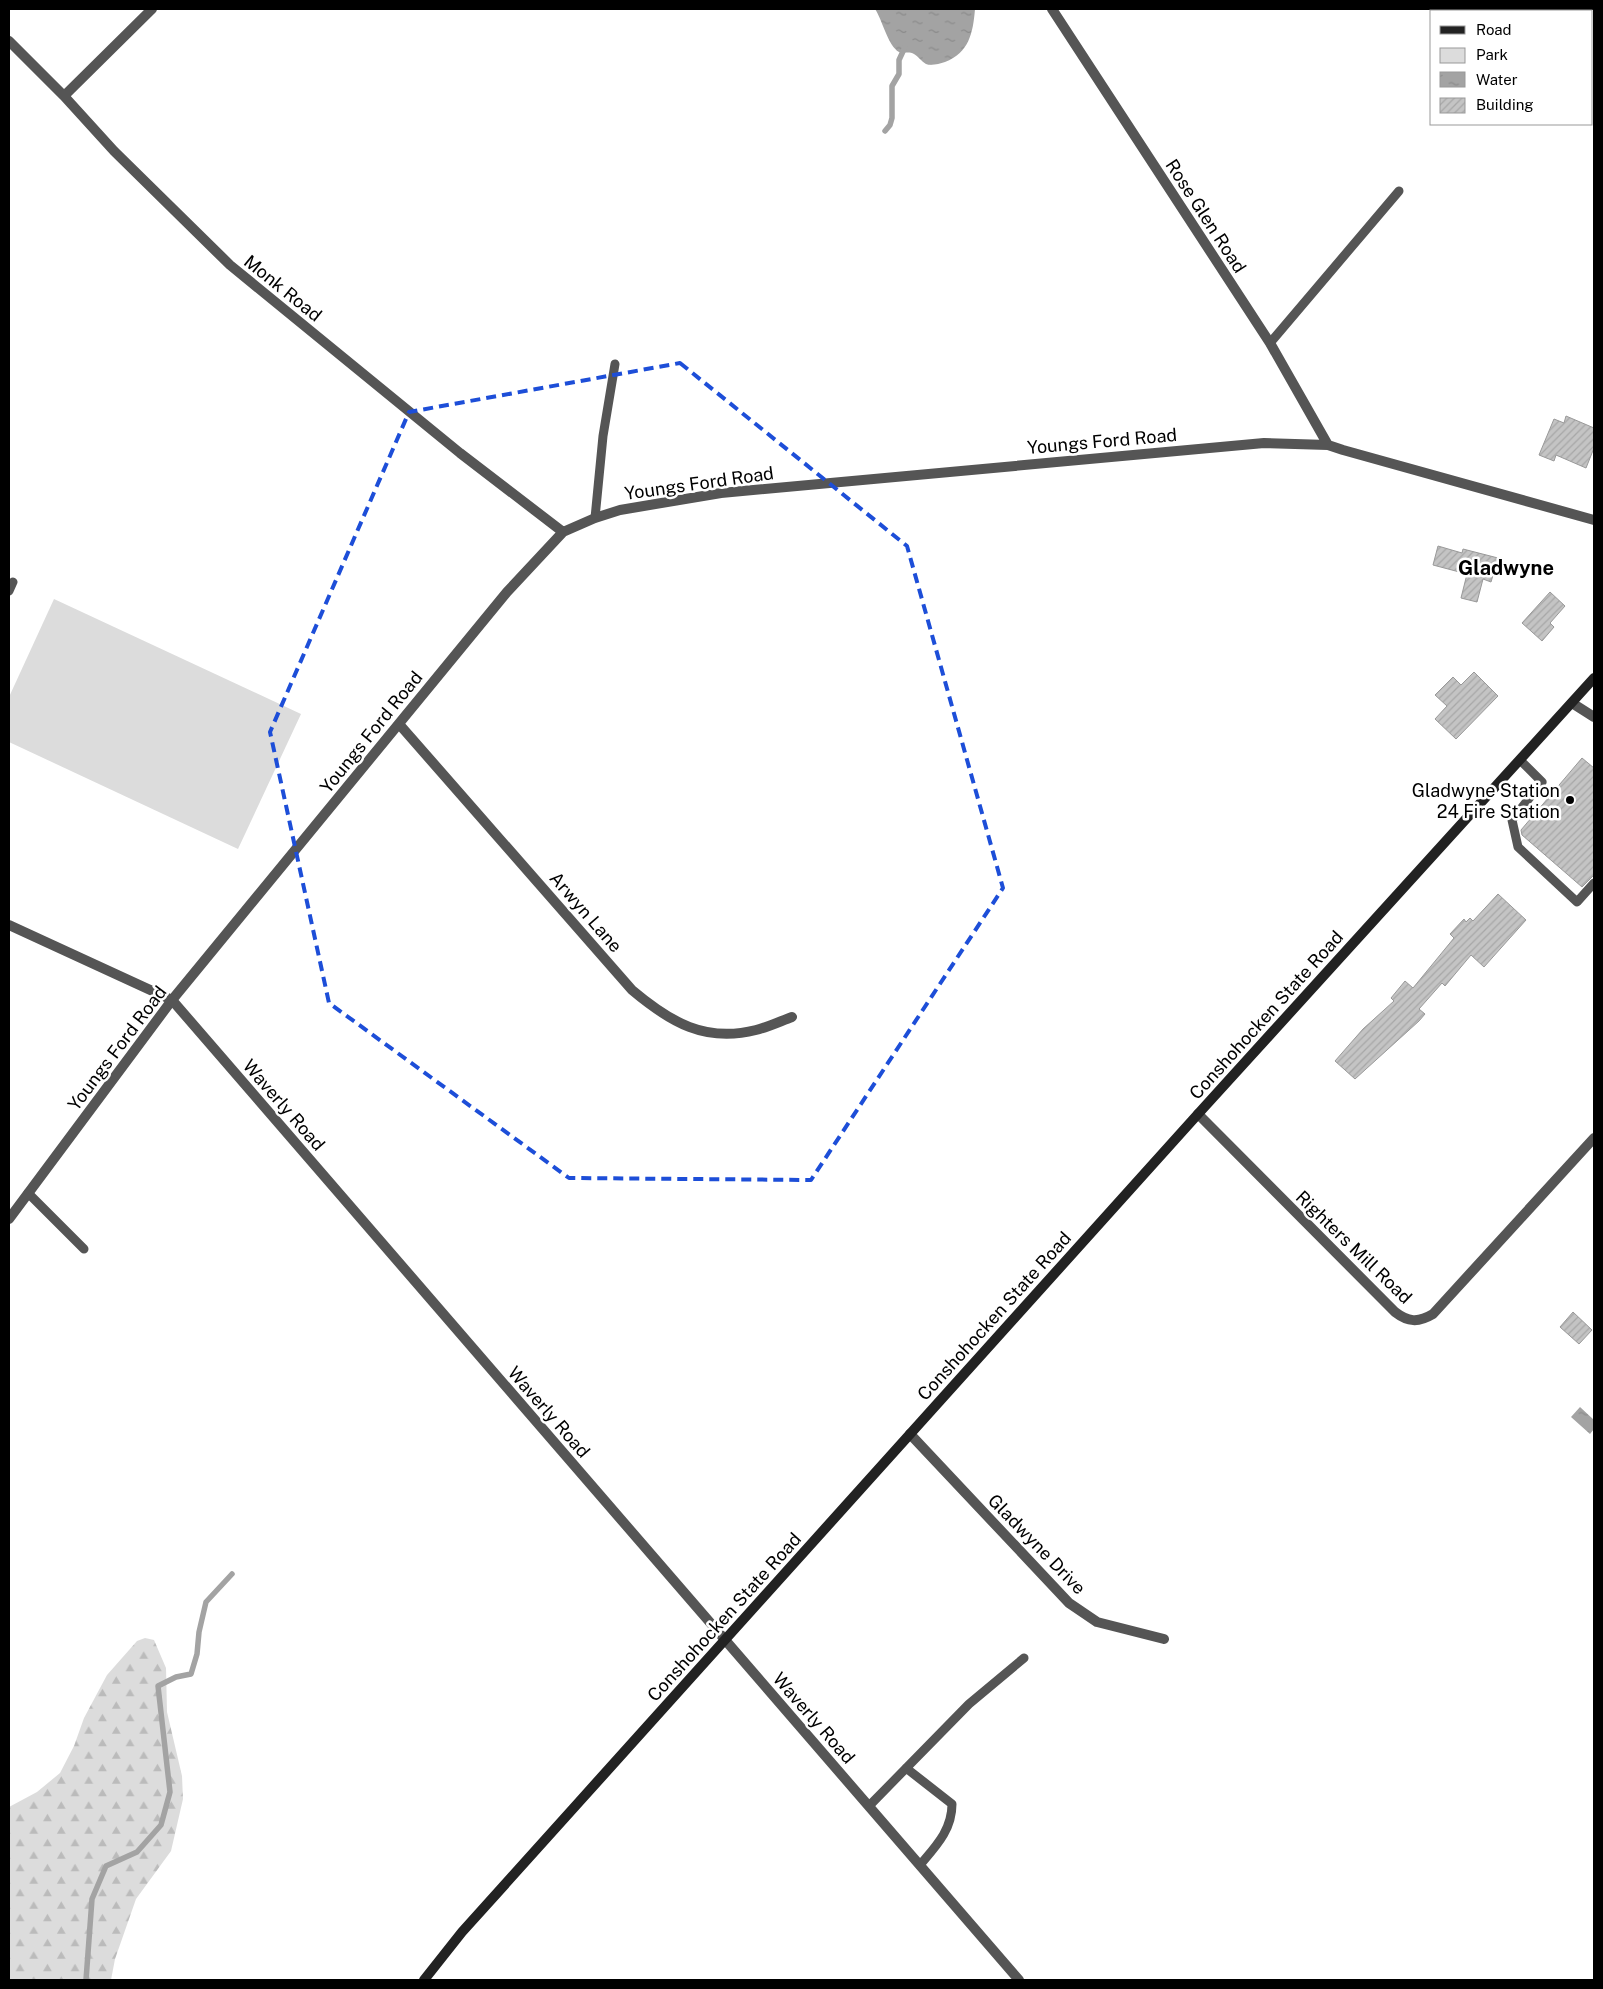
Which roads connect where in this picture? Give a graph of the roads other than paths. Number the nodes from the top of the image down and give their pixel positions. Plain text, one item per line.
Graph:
1 (152, 9) edge
2 (1052, 9) edge
3 (9, 41) edge
4 (64, 96) junction
5 (1399, 191) dead end
6 (1270, 343) junction
7 (615, 364) dead end
8 (1328, 445) junction
9 (595, 518) junction
10 (1594, 520) edge
11 (563, 532) junction
12 (13, 582) dead end
13 (9, 590) edge
14 (1594, 678) edge
15 (1572, 703) junction
16 (1594, 717) edge
17 (399, 724) junction
18 (1520, 760) junction
19 (1594, 883) edge
20 (9, 925) edge
21 (172, 1000) junction
22 (792, 1017) dead end
23 (1198, 1114) junction
24 (1594, 1138) edge
25 (28, 1193) junction
26 (9, 1219) edge
27 (84, 1249) dead end
28 (910, 1434) junction
29 (1164, 1639) dead end
30 (725, 1640) junction
31 (1024, 1658) dead end
32 (906, 1768) junction
33 (869, 1806) junction
34 (920, 1865) junction
35 (424, 1980) edge
36 (1019, 1980) edge

1 - 4 street
2 - 6 street, Rose Glen Road
3 - 4 street, Monk Road
4 - 11 street, Monk Road
5 - 6 lane
6 - 8 street, Rose Glen Road
7 - 9 lane
8 - 9 street, Youngs Ford Road
8 - 10 street, Youngs Ford Road
9 - 11 street, Youngs Ford Road
11 - 17 street, Youngs Ford Road
12 - 13 lane
14 - 15 main road, Conshohocken State Road
15 - 16 street
15 - 18 main road, Conshohocken State Road
17 - 21 street, Youngs Ford Road
17 - 22 street, Arwyn Lane
18 - 19 lane
18 - 23 main road, Conshohocken State Road
20 - 21 street, Waverly Road
21 - 25 street, Youngs Ford Road
21 - 30 street, Waverly Road
23 - 24 street, Righters Mill Road
23 - 28 main road, Conshohocken State Road
25 - 26 street, Youngs Ford Road
25 - 27 lane
28 - 29 street, Gladwyne Drive
28 - 30 main road, Conshohocken State Road
30 - 33 street, Waverly Road
30 - 35 main road, Conshohocken State Road
31 - 32 lane
32 - 33 lane
32 - 34 lane
33 - 34 street, Waverly Road
34 - 36 street, Waverly Road

